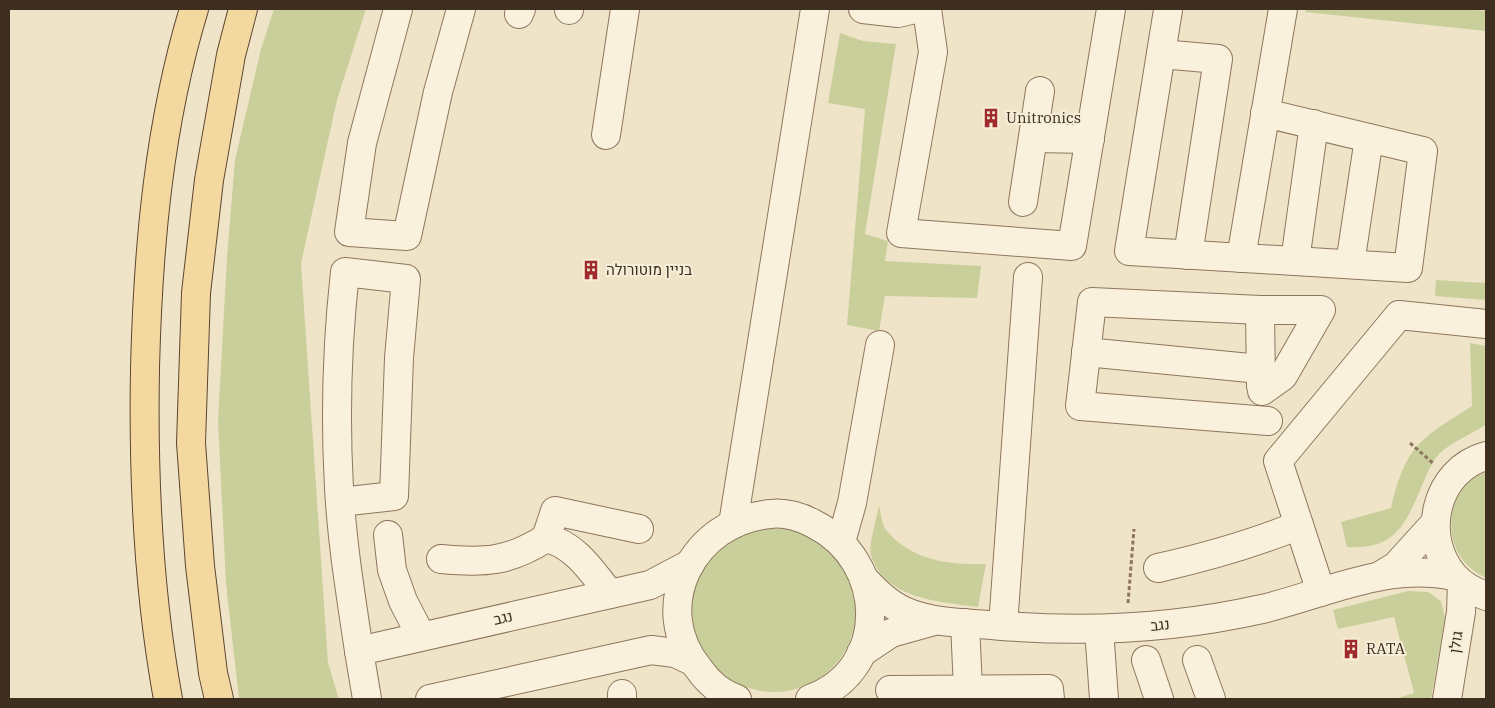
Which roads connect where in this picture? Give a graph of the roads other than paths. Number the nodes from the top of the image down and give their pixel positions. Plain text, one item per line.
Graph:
1 (194, 9) edge
2 (244, 9) edge
3 (398, 9) edge
4 (461, 9) edge
5 (625, 9) edge
6 (814, 9) edge
7 (863, 9) edge
8 (915, 9) edge
9 (928, 9) edge
10 (1111, 9) edge
11 (1283, 9) edge
12 (1168, 10) edge
13 (1161, 54) junction
14 (1040, 91) dead end
15 (1265, 113) junction
16 (1314, 124) junction
17 (606, 136) dead end
18 (1033, 138) junction
19 (1369, 138) junction
20 (1090, 139) junction
21 (1023, 202) dead end
22 (1188, 255) junction
23 (1241, 258) junction
24 (1294, 261) junction
25 (1350, 264) junction
26 (1028, 277) dead end
27 (1260, 310) junction
28 (1486, 324) edge
29 (880, 345) dead end
30 (1086, 352) junction
31 (1261, 380) junction
32 (1268, 421) junction
33 (1485, 456) edge
34 (1278, 461) junction
35 (340, 502) junction
36 (1434, 523) junction
37 (733, 524) junction
38 (1299, 525) junction
39 (639, 529) dead end
40 (388, 535) dead end
41 (546, 538) junction
42 (841, 542) junction
43 (441, 559) dead end
44 (690, 564) junction
45 (1158, 568) dead end
46 (1381, 575) junction
47 (1458, 580) junction
48 (866, 582) junction
49 (1321, 592) junction
50 (610, 594) junction
51 (1486, 596) edge
52 (934, 621) junction
53 (965, 623) junction
54 (1004, 626) junction
55 (1100, 629) junction
56 (422, 636) junction
57 (359, 651) junction
58 (861, 652) junction
59 (1146, 660) dead end
60 (1197, 660) dead end
61 (692, 661) junction
62 (890, 690) dead end
63 (836, 692) edge
64 (983, 692) edge
65 (168, 699) edge
66 (219, 699) edge
67 (367, 699) edge
68 (430, 699) edge
69 (737, 699) edge
70 (810, 699) edge
71 (1050, 699) edge
72 (1104, 699) edge
73 (1159, 699) edge
74 (1211, 699) edge
75 (1447, 699) edge

1 - 65 main road
2 - 66 main road
3 - 4 street
5 - 17 street
6 - 37 street
7 - 8 street
9 - 20 street
10 - 20 street
11 - 15 street
12 - 13 street
13 - 22 street
13 - 22 street
14 - 18 street
15 - 16 street
15 - 23 street
16 - 19 street
16 - 24 street
18 - 20 street
18 - 21 street
19 - 25 street
19 - 25 street
22 - 23 street
23 - 24 street
24 - 25 street
26 - 54 street
27 - 30 street
27 - 31 street
27 - 31 street
28 - 34 street
29 - 42 street
30 - 31 street
30 - 32 street
31 - 32 street
32 - 34 street
33 - 36 street
34 - 38 street
35 - 35 street
35 - 57 street
36 - 46 street, נגב
36 - 47 street
37 - 42 street
37 - 44 street
38 - 45 street
38 - 49 street
39 - 41 street
40 - 56 street
41 - 43 street
41 - 50 street
42 - 48 street
44 - 50 street, נגב
44 - 61 street
46 - 47 street, נגב
46 - 49 street, נגב
47 - 51 street
47 - 75 street, גולן
48 - 52 street, נגב
48 - 58 street
49 - 55 street, נגב
50 - 56 street, נגב
52 - 53 street, נגב
52 - 58 street, נגב
53 - 54 street, נגב
53 - 64 street
54 - 55 street, נגב
55 - 72 street
56 - 57 street, נגב
57 - 67 street
58 - 63 street
59 - 73 street
60 - 74 street
61 - 68 street
61 - 69 street
62 - 64 street
63 - 70 street
64 - 71 street

